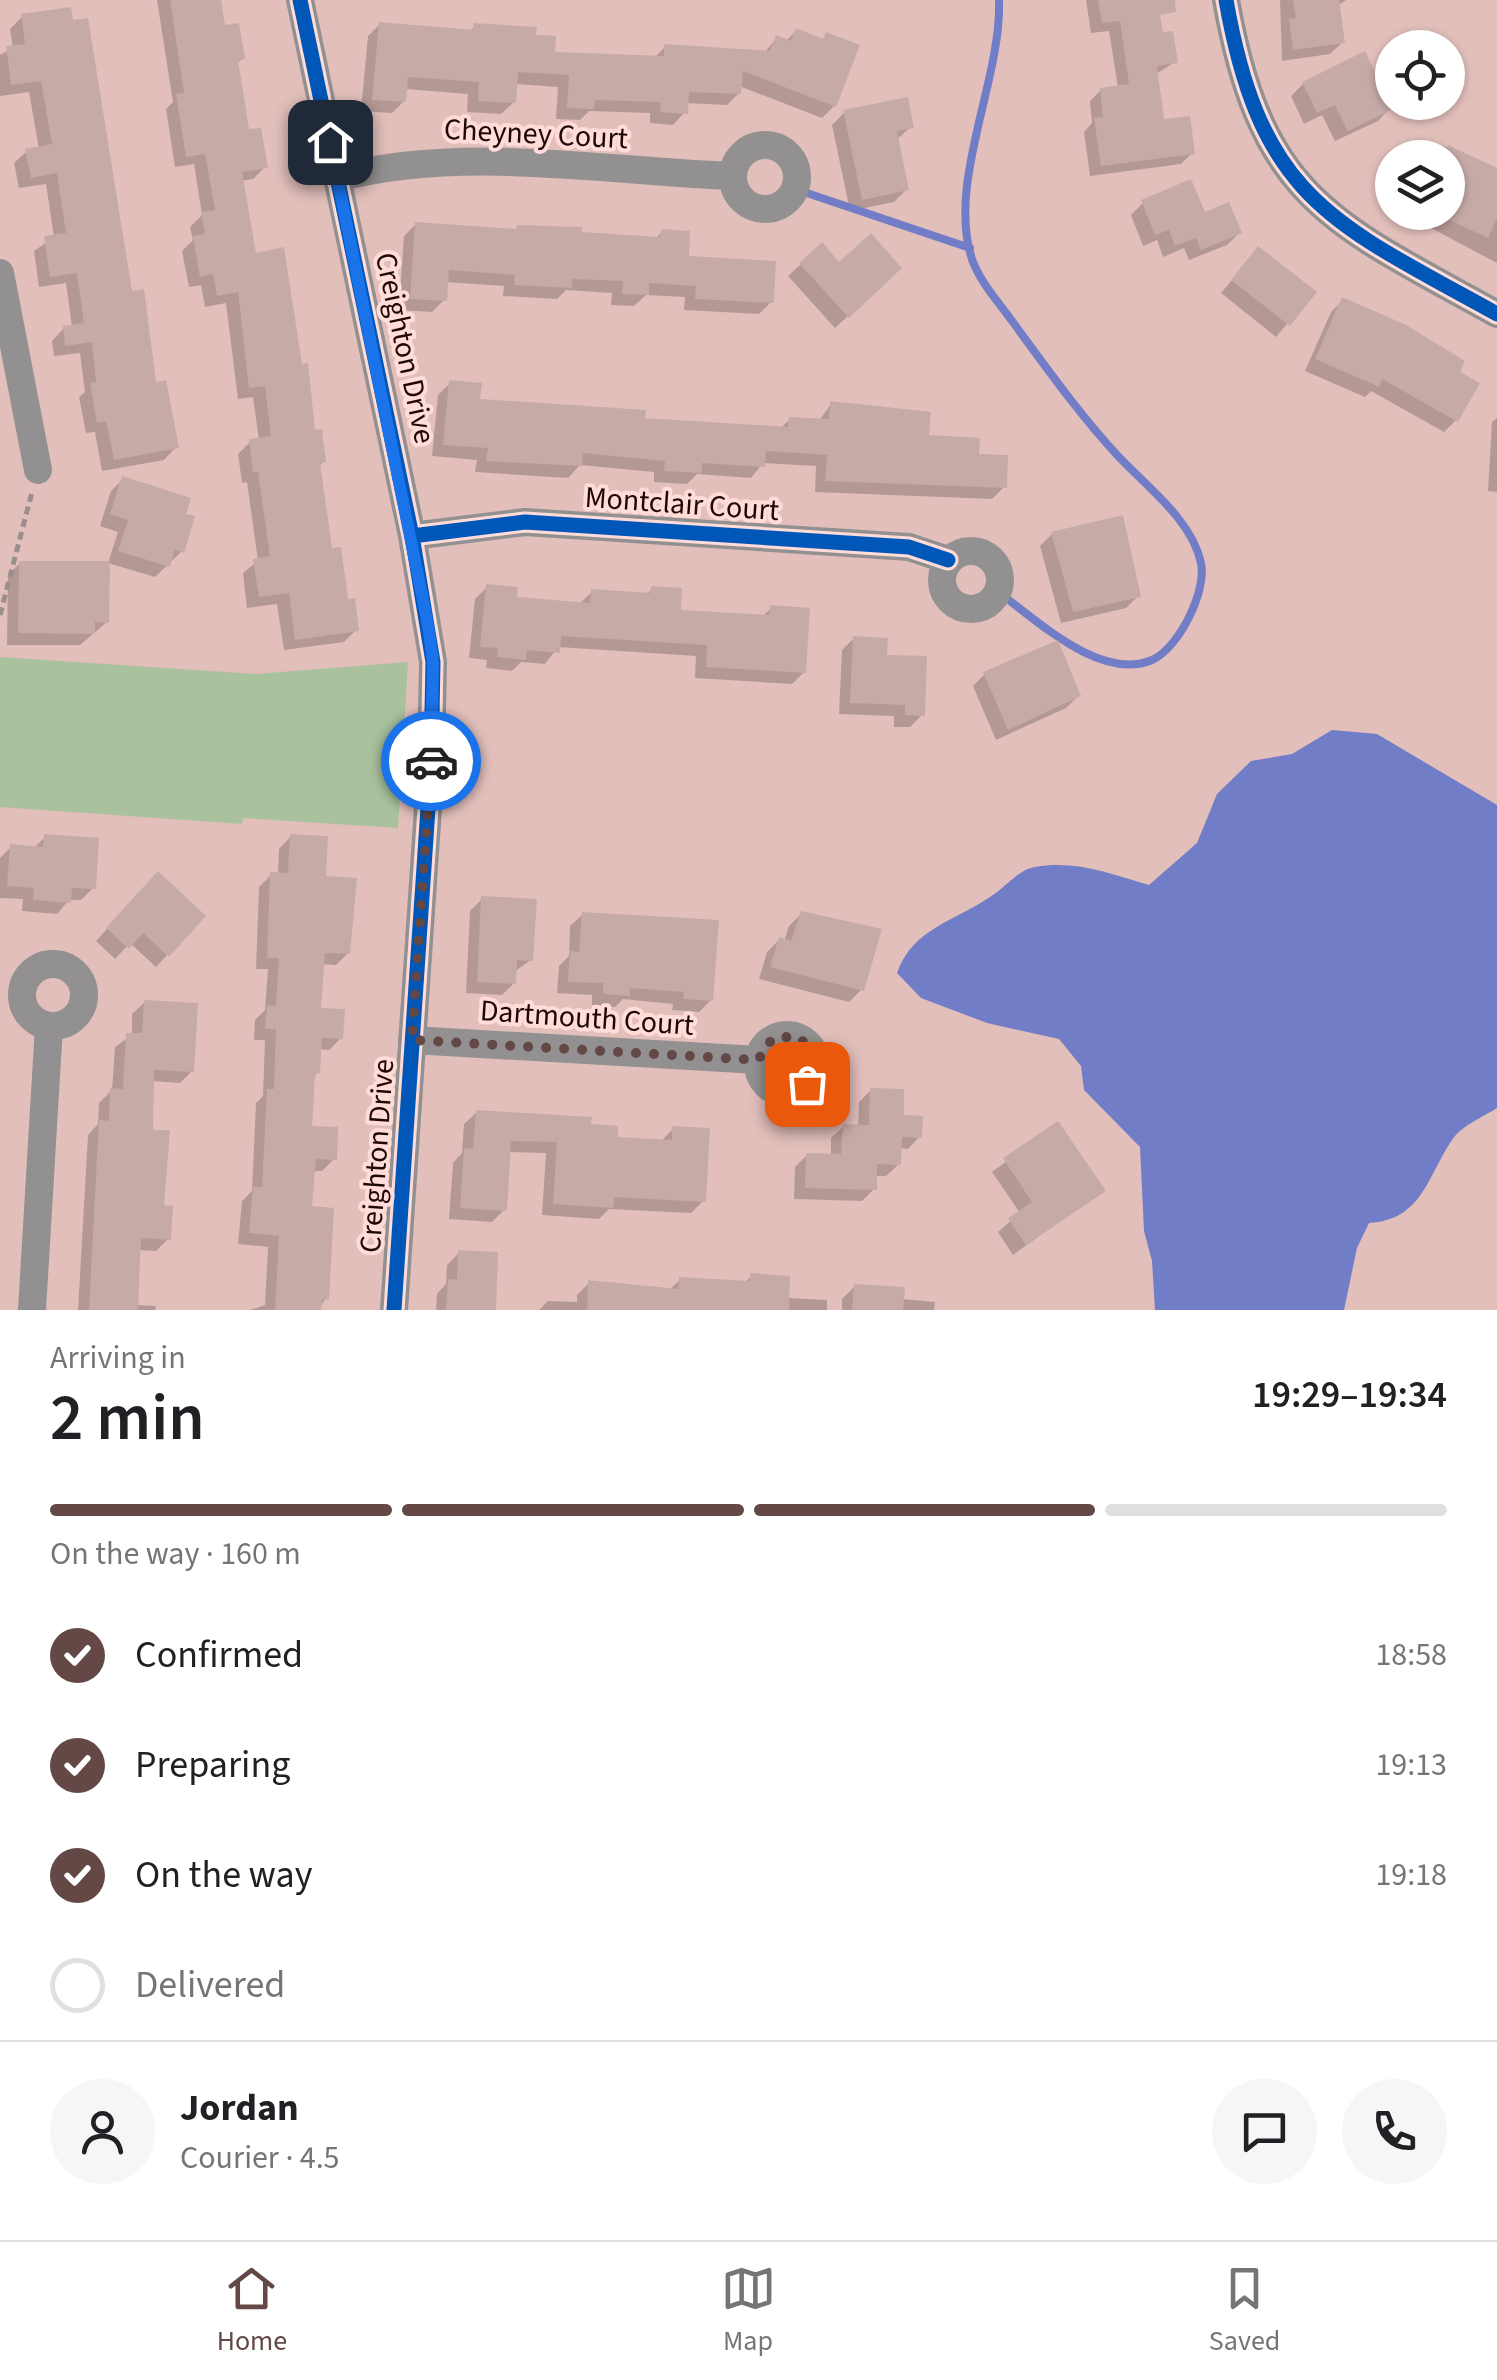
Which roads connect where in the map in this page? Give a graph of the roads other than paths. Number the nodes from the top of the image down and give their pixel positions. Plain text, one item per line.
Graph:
1 (300, 0) edge
2 (1226, 0) edge
3 (734, 176) dead end
4 (338, 178) junction
5 (0, 272) edge
6 (1497, 314) edge
7 (38, 470) road end
8 (412, 536) junction
9 (948, 560) dead end
10 (49, 1026) dead end
11 (412, 1040) junction
12 (758, 1060) dead end
13 (32, 1310) edge
14 (394, 1310) edge

1 - 4 street, Creighton Drive
2 - 6 street
3 - 4 street, Cheyney Court
4 - 8 street, Creighton Drive
5 - 7 street
8 - 9 street, Montclair Court
8 - 11 street, Creighton Drive
10 - 13 street
11 - 12 street, Dartmouth Court
11 - 14 street, Creighton Drive

